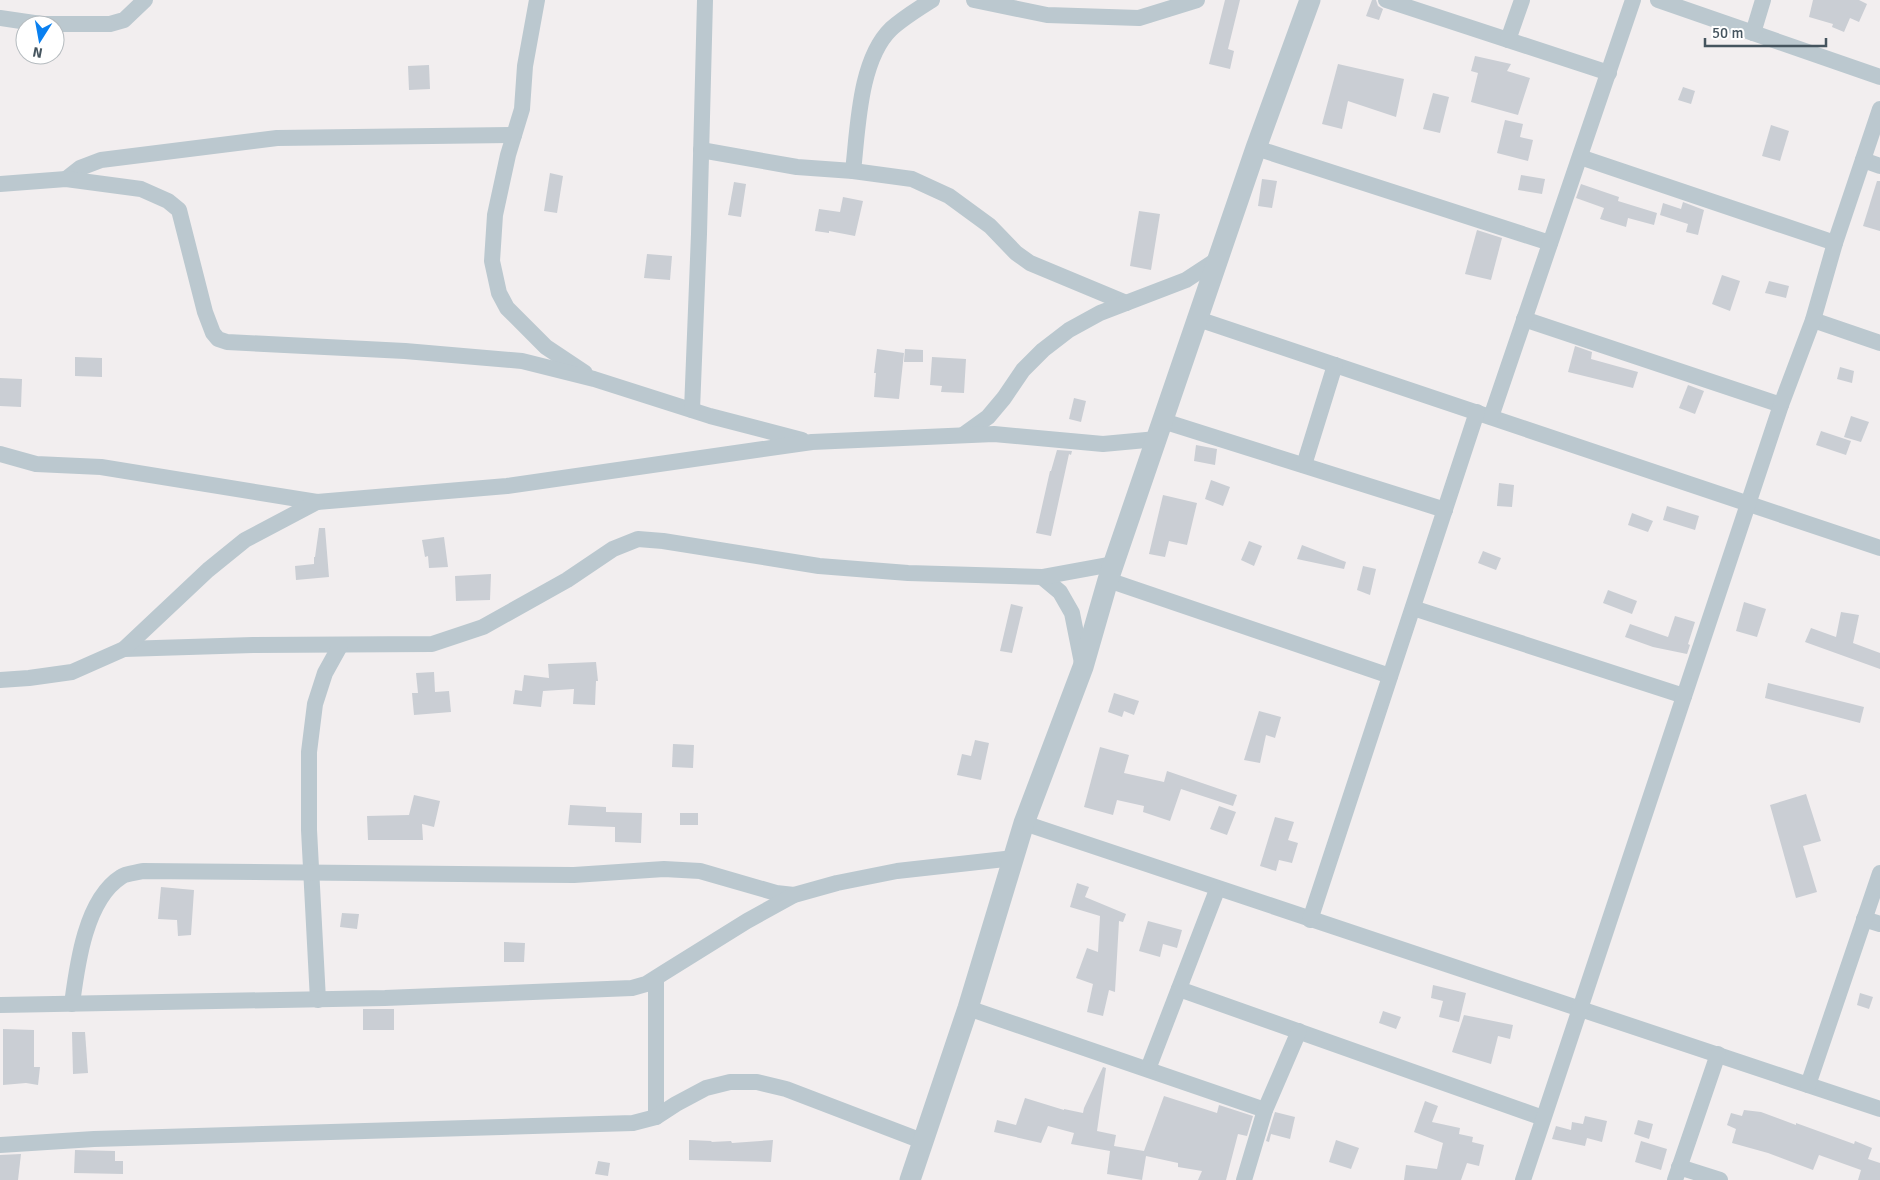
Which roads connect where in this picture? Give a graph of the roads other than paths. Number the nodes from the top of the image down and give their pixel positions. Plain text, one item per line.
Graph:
1 (145, 0) edge
2 (537, 0) edge
3 (705, 0) edge
4 (932, 0) edge
5 (974, 0) edge
6 (1197, 0) edge
7 (1310, 0) edge
8 (1386, 0) edge
9 (1522, 0) edge
10 (1633, 0) edge
11 (1658, 0) edge
12 (1763, 0) edge
13 (0, 18) edge
14 (1753, 33) junction
15 (1508, 40) junction
16 (1609, 72) junction
17 (1880, 76) edge
18 (1880, 109) edge
19 (514, 135) junction
20 (1256, 148) junction
21 (701, 150) junction
22 (1580, 157) junction
23 (1863, 160) junction
24 (1880, 166) edge
25 (853, 170) junction
26 (66, 179) junction
27 (0, 184) edge
28 (1550, 243) junction
29 (1835, 243) junction
30 (1218, 258) junction
31 (1126, 304) junction
32 (1198, 319) junction
33 (1524, 319) junction
34 (1813, 320) junction
35 (1880, 343) edge
36 (1335, 365) junction
37 (594, 380) junction
38 (1781, 405) junction
39 (692, 410) junction
40 (1484, 414) junction
41 (1160, 430) junction
42 (963, 435) junction
43 (812, 442) junction
44 (0, 454) edge
45 (1304, 465) junction
46 (317, 502) junction
47 (1748, 504) junction
48 (1445, 510) junction
49 (1880, 548) edge
50 (1111, 572) junction
51 (1042, 577) junction
52 (1413, 608) junction
53 (340, 646) junction
54 (124, 649) junction
55 (1083, 667) junction
56 (1390, 676) junction
57 (0, 680) edge
58 (1684, 696) junction
59 (1024, 823) junction
60 (1014, 858) junction
61 (312, 872) junction
62 (1880, 873) edge
63 (1217, 890) junction
64 (794, 895) junction
65 (1864, 919) junction
66 (1310, 920) junction
67 (1880, 924) edge
68 (656, 979) junction
69 (1179, 989) junction
70 (318, 1000) junction
71 (72, 1004) junction
72 (0, 1006) edge
73 (968, 1008) junction
74 (1580, 1008) junction
75 (1299, 1031) junction
76 (1718, 1054) junction
77 (1148, 1069) junction
78 (1808, 1084) junction
79 (1880, 1109) edge
80 (1265, 1110) junction
81 (656, 1117) junction
82 (1543, 1118) junction
83 (922, 1141) junction
84 (0, 1145) edge
85 (1677, 1173) edge
86 (915, 1178) edge
87 (1244, 1180) edge
88 (1523, 1180) edge
89 (1720, 1180) edge

1 - 13 street
2 - 19 street
3 - 21 street
4 - 25 street
5 - 6 street
7 - 20 street
8 - 15 street
9 - 15 street
10 - 16 street
11 - 14 street
12 - 14 street
14 - 17 street
15 - 16 street
16 - 22 street
18 - 23 street
19 - 26 street
19 - 37 street
20 - 28 street
20 - 30 street
21 - 25 street
21 - 39 street
22 - 28 street
22 - 29 street
23 - 24 street
23 - 29 street
25 - 31 street
26 - 27 street
26 - 37 street
28 - 33 street
29 - 34 street
30 - 31 street
30 - 32 street
31 - 42 street
32 - 36 street
32 - 41 street
33 - 38 street
33 - 40 street
34 - 35 street
34 - 38 street
36 - 40 street
36 - 45 street
37 - 39 street
38 - 47 street
39 - 43 street
40 - 47 street
40 - 48 street
41 - 42 street
41 - 45 street
41 - 50 street
42 - 43 street
43 - 46 street
44 - 46 street
45 - 48 street
46 - 54 street
47 - 49 street
47 - 58 street
48 - 52 street
50 - 51 street
50 - 55 street
50 - 56 street
51 - 53 street
51 - 55 street
52 - 56 street
52 - 58 street
53 - 54 street
53 - 61 street
54 - 57 street
55 - 59 street
56 - 66 street
58 - 74 street
59 - 60 street
59 - 63 street
60 - 64 street
60 - 73 street
61 - 64 street
61 - 70 street
61 - 71 street
62 - 65 street
63 - 66 street
63 - 69 street
64 - 68 street
65 - 67 street
65 - 78 street
66 - 74 street
68 - 70 street
68 - 81 street
69 - 75 street
69 - 77 street
70 - 71 street
71 - 72 street
73 - 77 street
73 - 83 street
74 - 76 street
74 - 82 street
75 - 80 street
75 - 82 street
76 - 78 street
76 - 85 street
77 - 80 street
78 - 79 street
80 - 87 street
81 - 83 street
81 - 84 street
82 - 88 street
83 - 86 street
85 - 89 street

